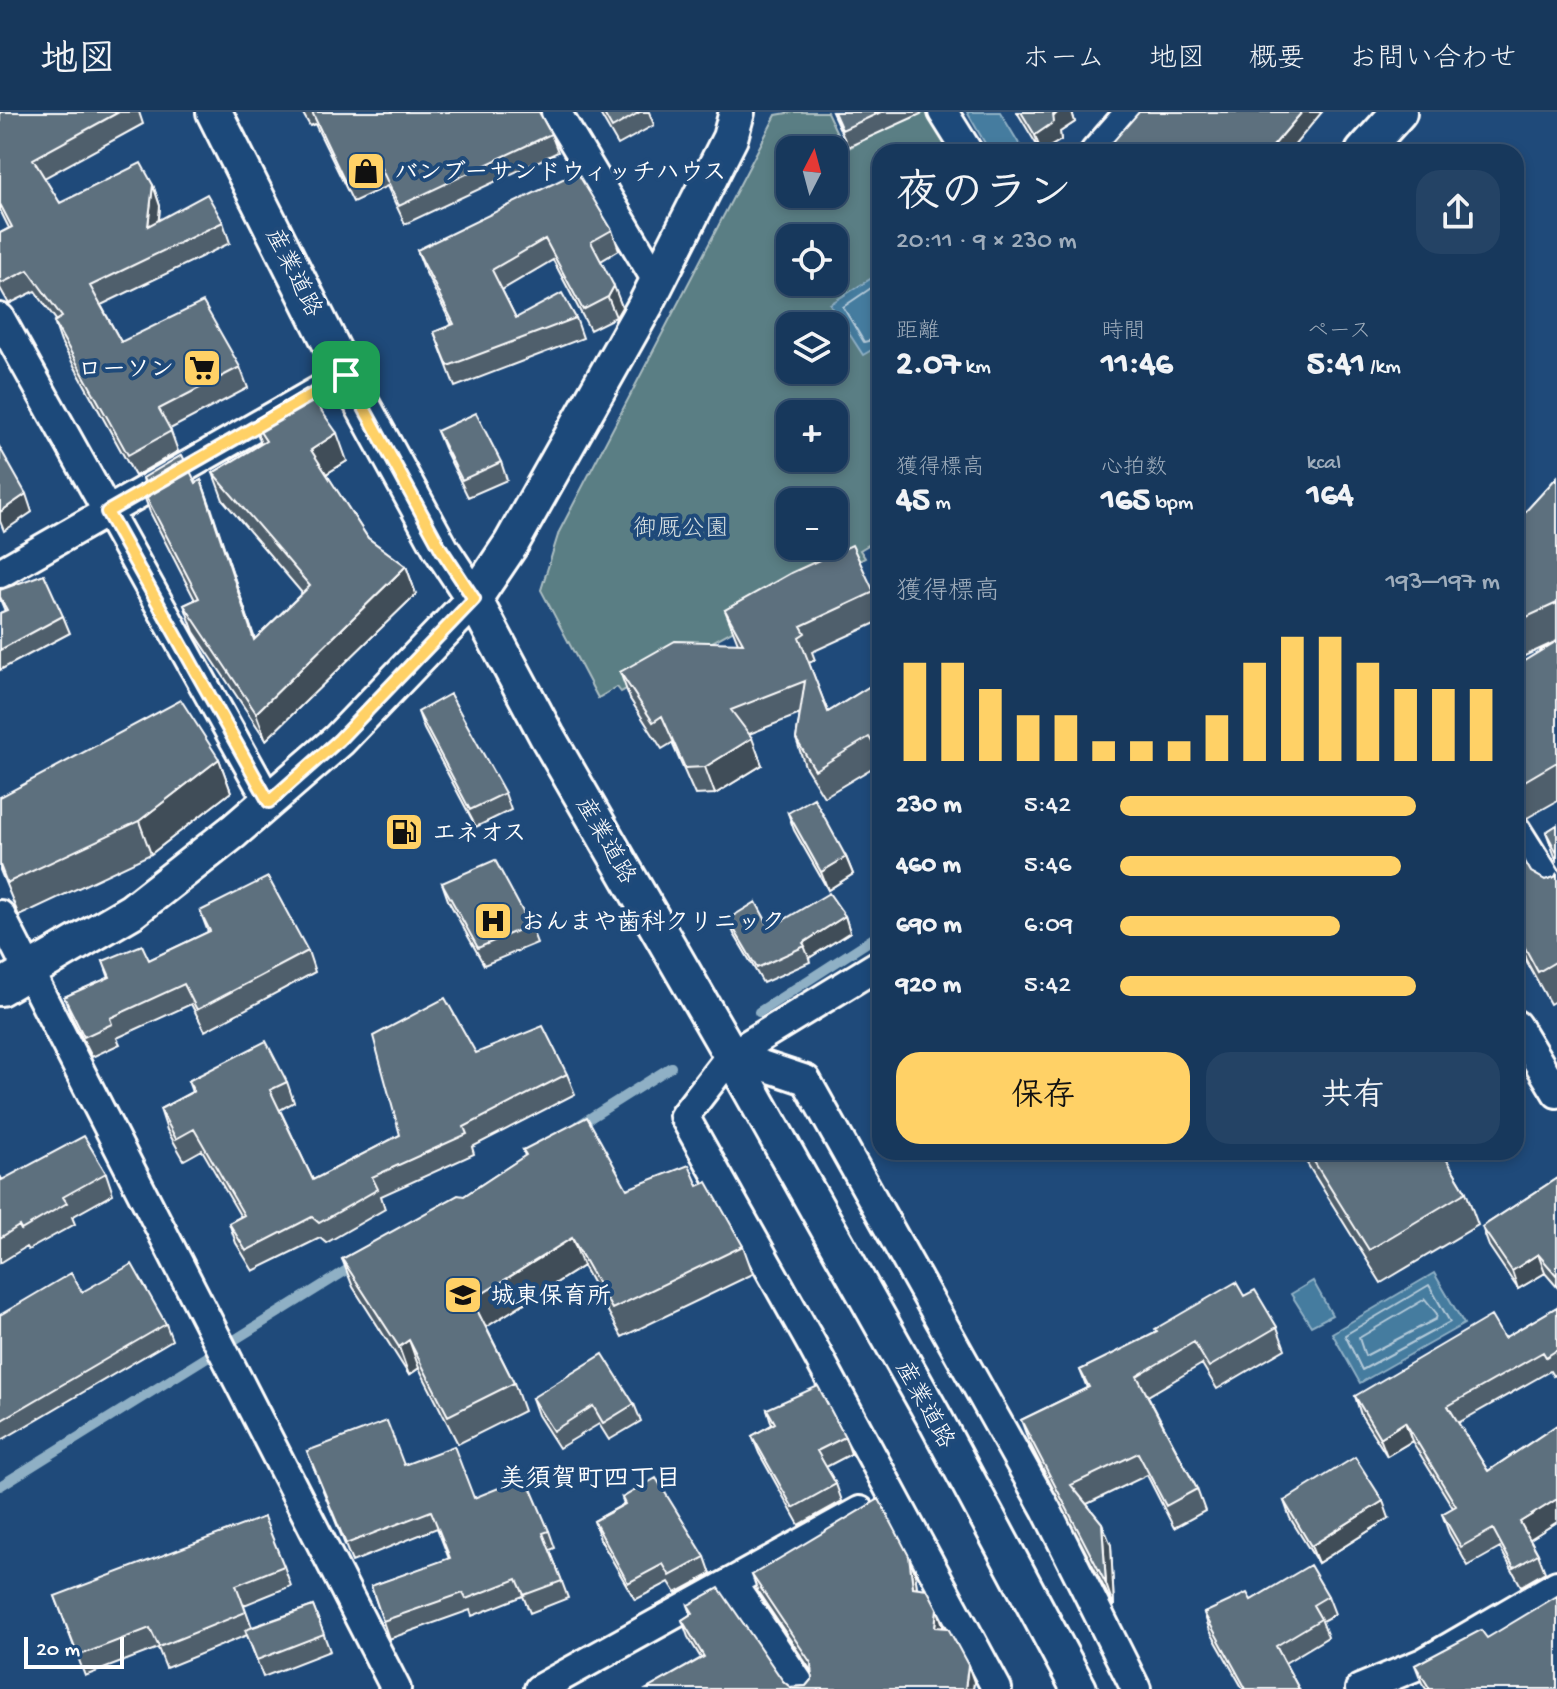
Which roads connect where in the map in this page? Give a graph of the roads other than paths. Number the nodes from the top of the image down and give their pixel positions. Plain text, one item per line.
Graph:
1 (214, 112) edge
2 (556, 112) edge
3 (737, 112) edge
4 (943, 112) edge
5 (1399, 112) edge
6 (1115, 118) edge
7 (963, 144) edge
8 (1100, 144) edge
9 (1370, 144) edge
10 (656, 279) junction
11 (0, 318) edge
12 (346, 375) junction
13 (107, 512) junction
14 (0, 573) edge
15 (474, 599) junction
16 (269, 802) junction
17 (1524, 843) edge
18 (1557, 895) edge
19 (0, 915) edge
20 (872, 969) edge
21 (30, 972) junction
22 (0, 988) edge
23 (1524, 1031) edge
24 (1545, 1048) edge
25 (731, 1055) junction
26 (1557, 1093) edge
27 (892, 1493) junction
28 (732, 1584) junction
29 (1557, 1585) edge
30 (396, 1689) edge
31 (539, 1689) edge
32 (803, 1689) edge
33 (997, 1689) edge
34 (1079, 1689) edge
35 (1136, 1689) edge
36 (1360, 1689) edge

1 - 12 street, 産業道路
2 - 10 street
3 - 10 street
4 - 7 street
5 - 9 street
6 - 8 street
10 - 15 street
11 - 13 street
12 - 13 street
12 - 15 street, 産業道路
13 - 14 street
13 - 16 street
15 - 16 street
15 - 25 street, 産業道路
16 - 21 street
17 - 18 street
19 - 21 street
20 - 25 street
21 - 22 street
21 - 30 street
23 - 24 street
24 - 26 street
25 - 27 street
25 - 34 street, 産業道路
25 - 35 street
27 - 28 street
27 - 33 street
28 - 31 street
28 - 32 street
29 - 36 street

